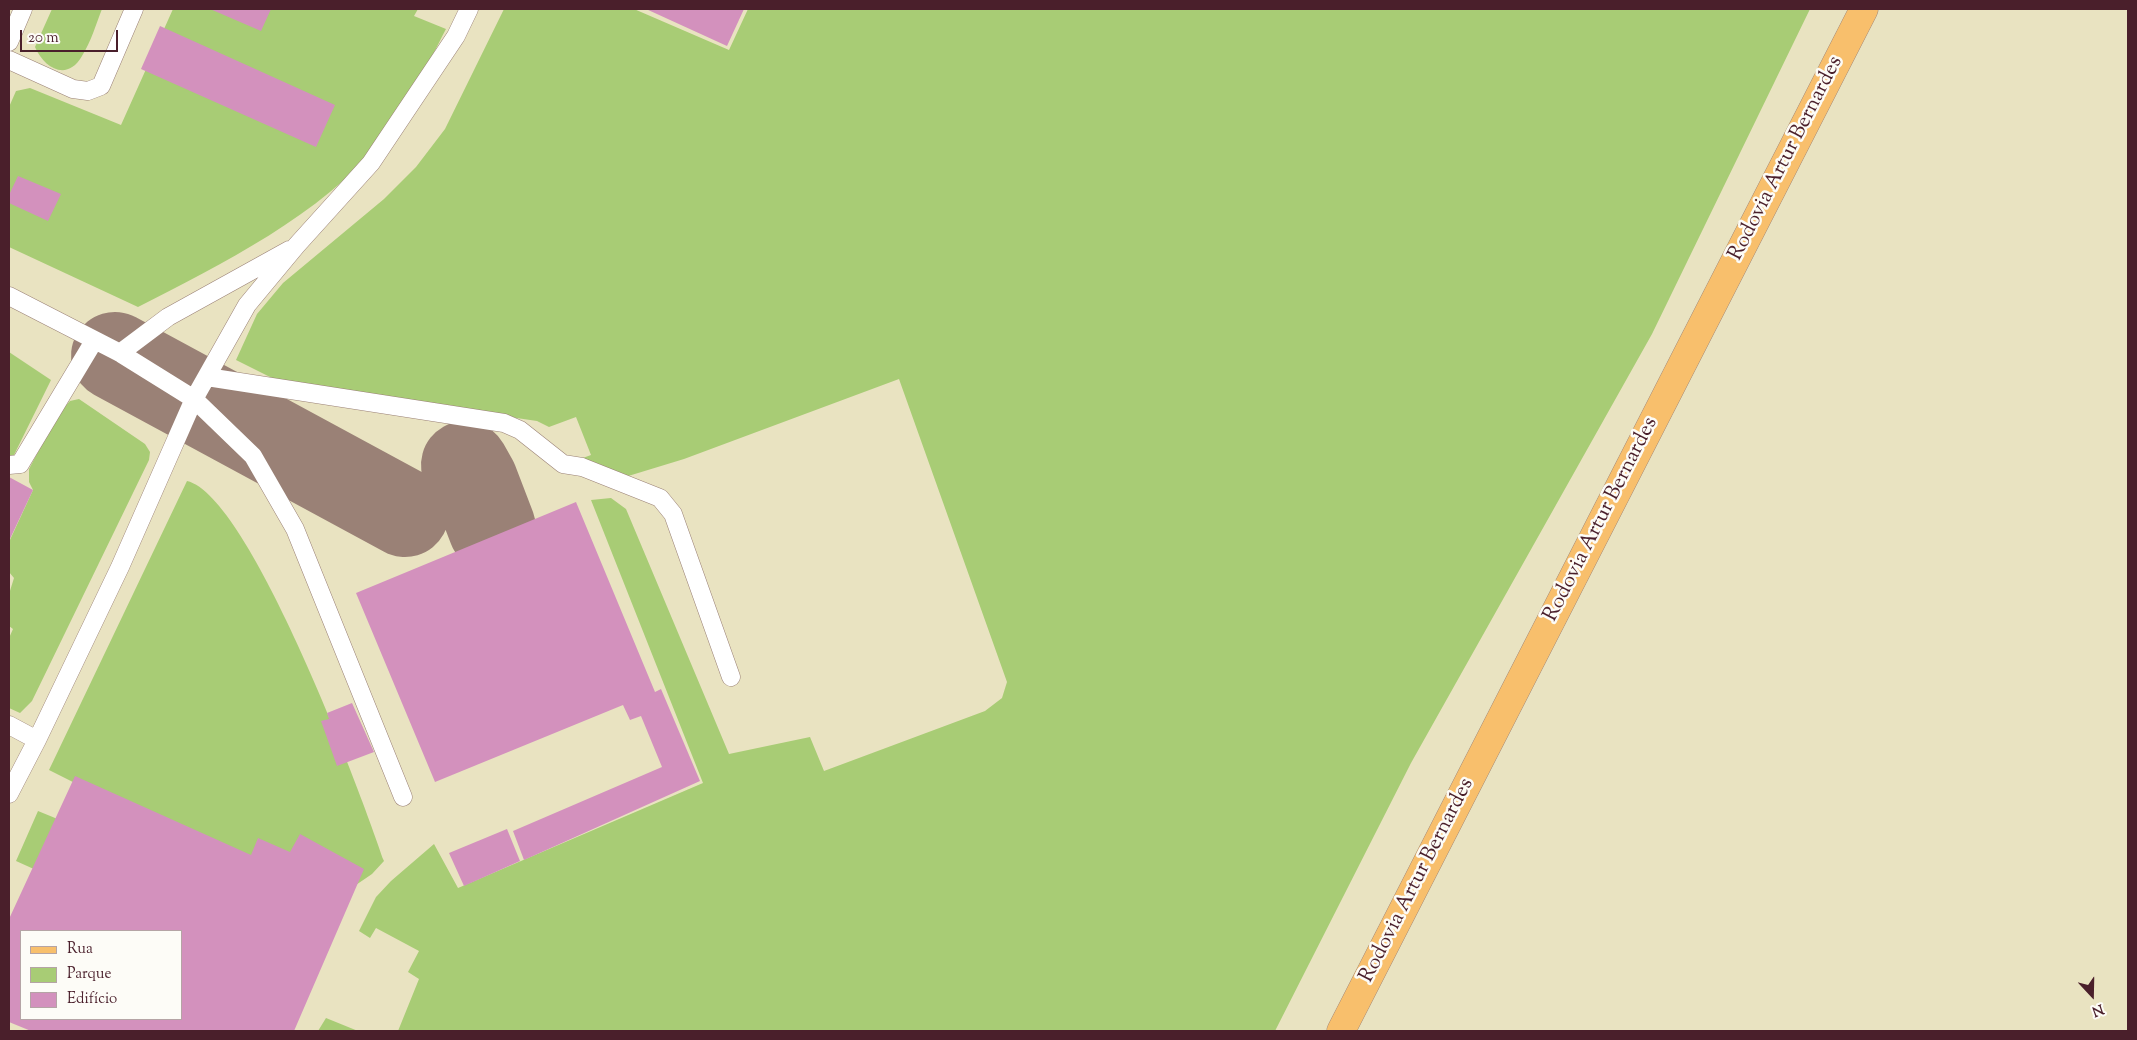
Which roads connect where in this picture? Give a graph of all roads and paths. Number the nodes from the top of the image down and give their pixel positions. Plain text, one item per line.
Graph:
1 (23, 9) edge
2 (134, 9) edge
3 (469, 9) edge
4 (1864, 9) edge
5 (9, 42) edge
6 (9, 60) edge
7 (296, 246) junction
8 (9, 296) edge
9 (94, 341) junction
10 (120, 353) junction
11 (207, 377) junction
12 (194, 399) junction
13 (9, 465) edge
14 (731, 677) dead end
15 (9, 725) edge
16 (37, 740) junction
17 (9, 794) edge
18 (403, 798) dead end
19 (1341, 1031) edge

1 - 5 lane
2 - 6 lane
3 - 7 lane
4 - 19 main road, Rodovia Artur Bernardes
7 - 10 lane
7 - 11 lane
8 - 9 lane
9 - 10 lane
9 - 13 lane
10 - 12 lane
11 - 12 lane
11 - 14 lane
12 - 16 lane
12 - 18 lane
15 - 16 lane
16 - 17 lane

